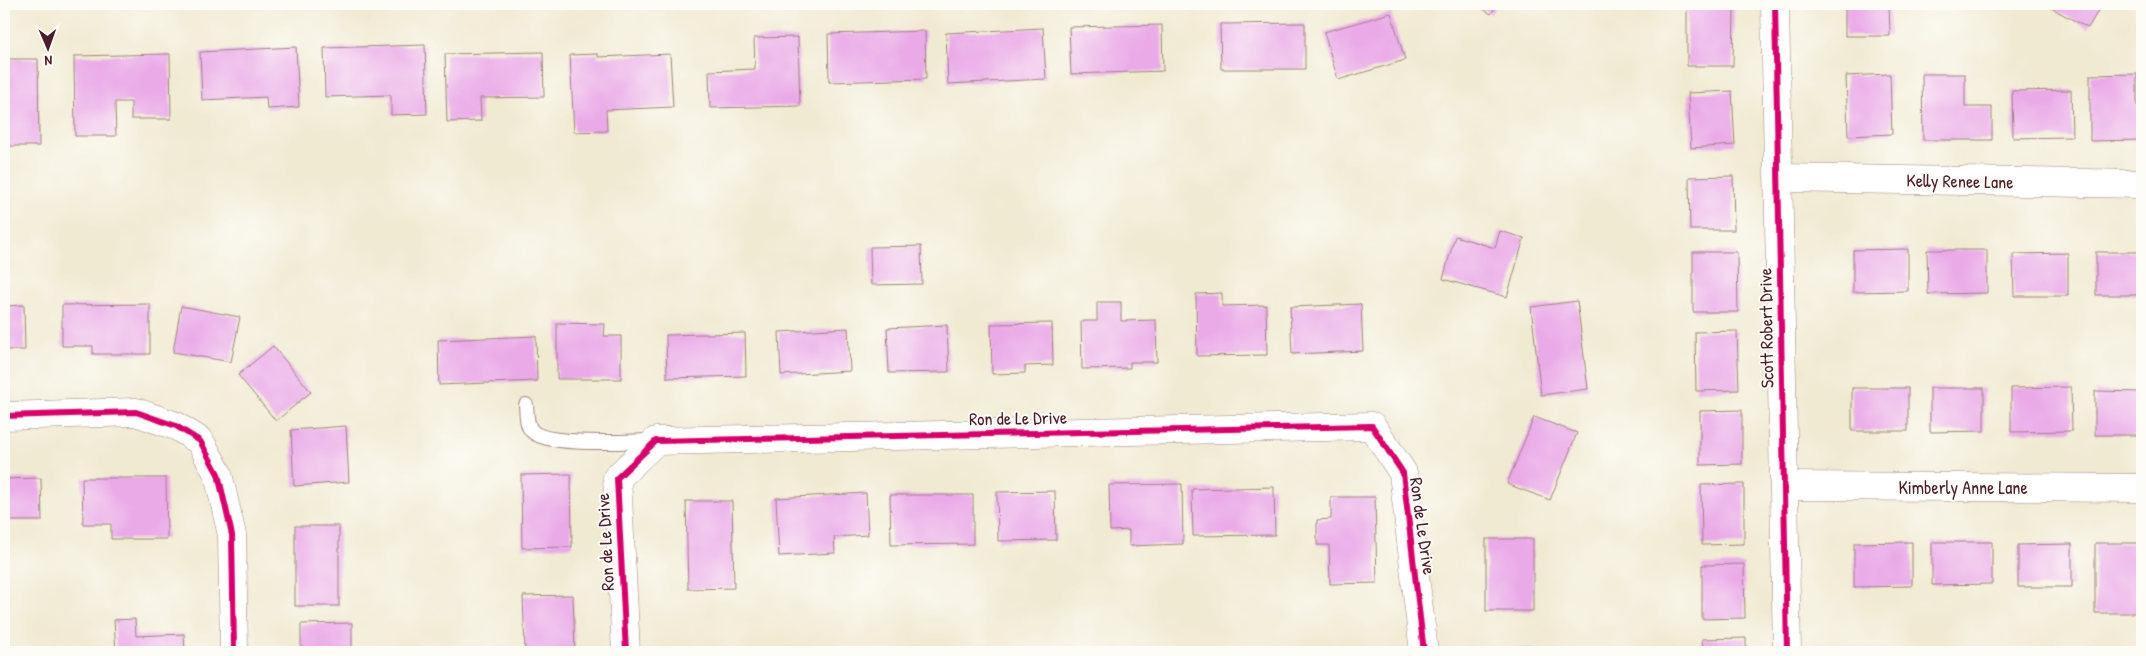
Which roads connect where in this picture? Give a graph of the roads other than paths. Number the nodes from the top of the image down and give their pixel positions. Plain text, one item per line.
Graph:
1 (1775, 4) edge
2 (1779, 178) junction
3 (2142, 184) edge
4 (526, 405) dead end
5 (4, 416) edge
6 (656, 440) junction
7 (1784, 486) junction
8 (2142, 488) edge
9 (234, 652) edge
10 (626, 652) edge
11 (1424, 652) edge
12 (1788, 652) edge

1 - 2 street, Scott Robert Drive
2 - 3 street, Kelly Renee Lane
2 - 7 street, Scott Robert Drive
4 - 6 lane
5 - 9 street
6 - 10 street, Ron de Le Drive
6 - 11 street, Ron de Le Drive
7 - 8 street, Kimberly Anne Lane
7 - 12 street, Scott Robert Drive

